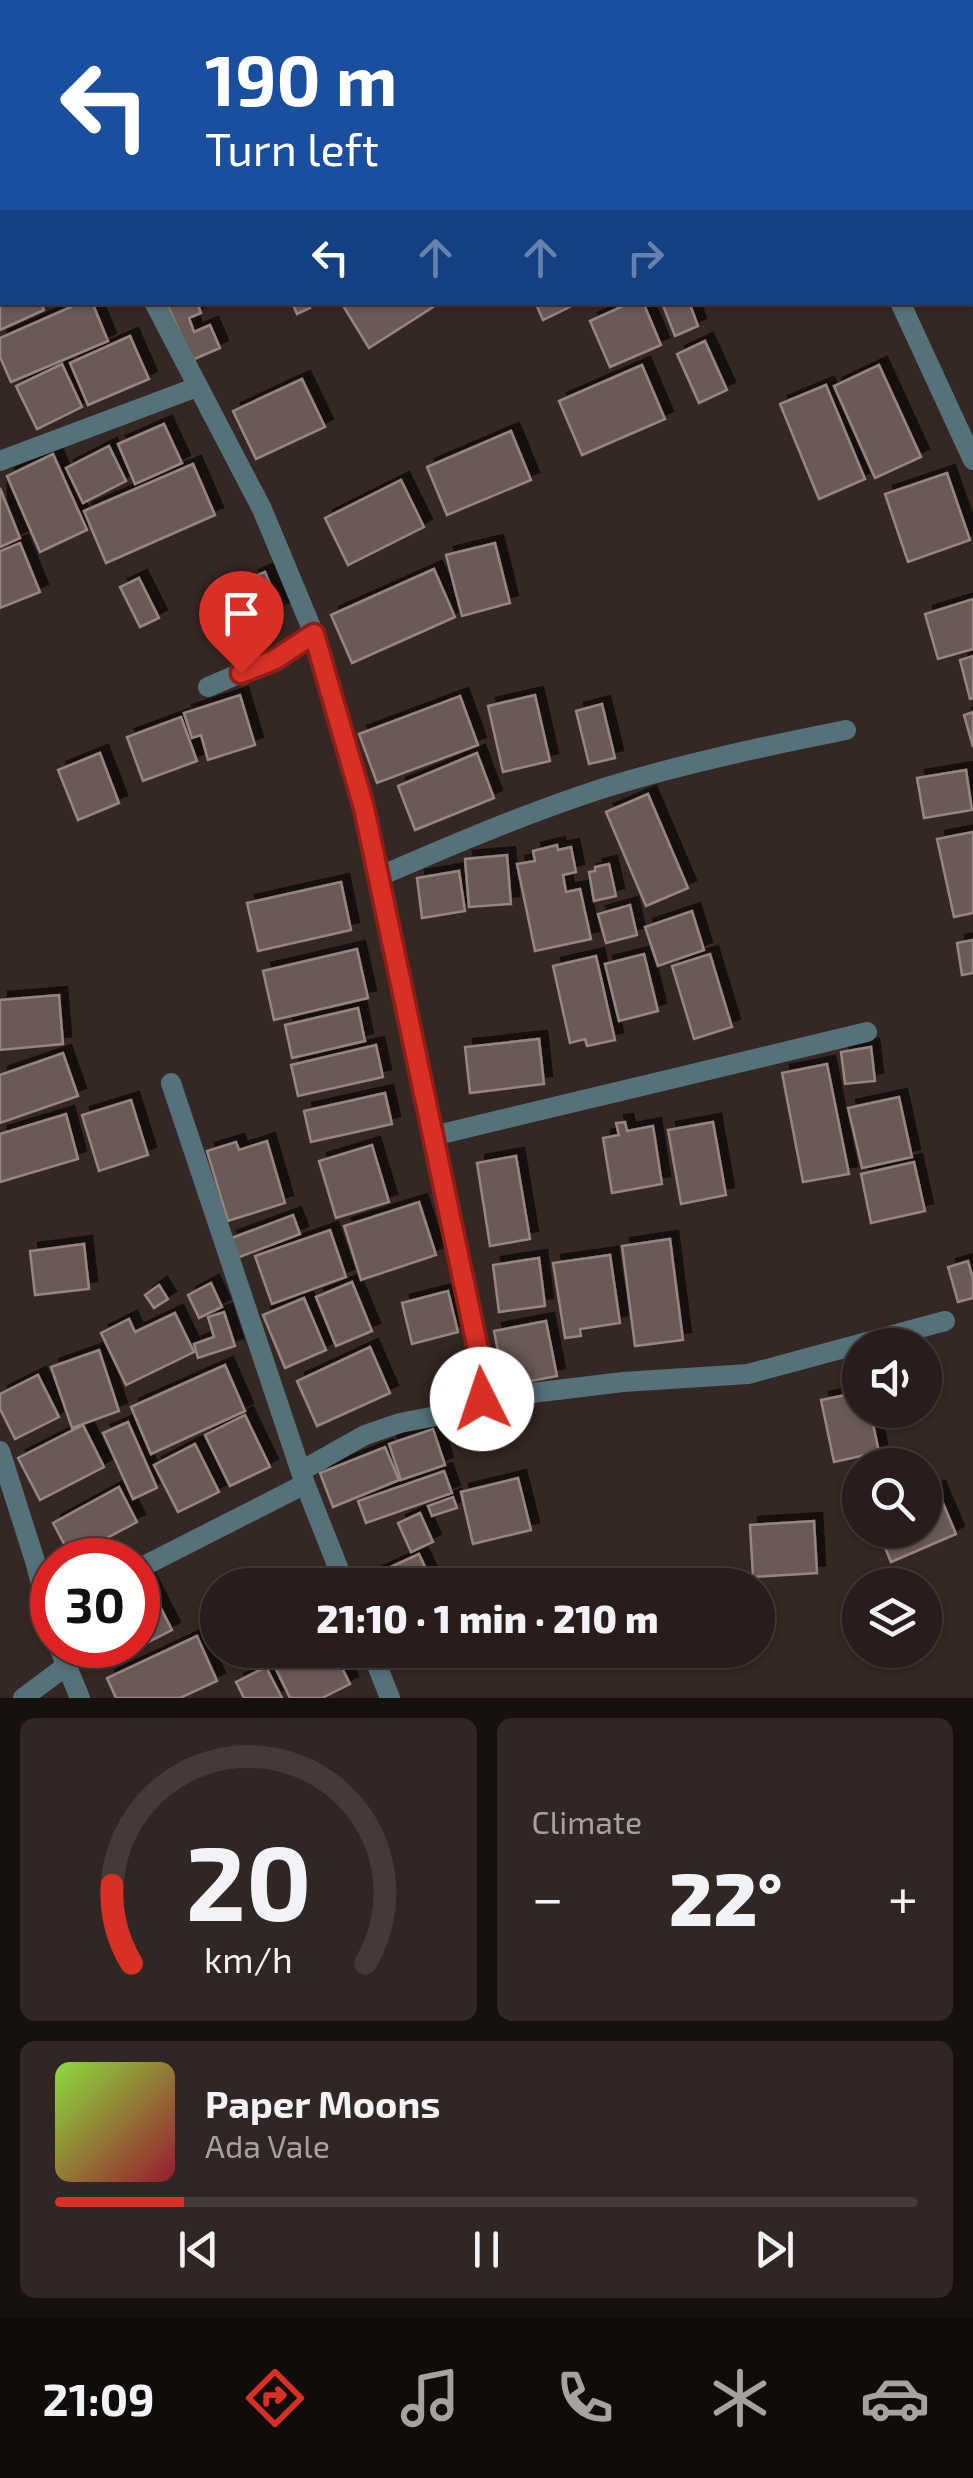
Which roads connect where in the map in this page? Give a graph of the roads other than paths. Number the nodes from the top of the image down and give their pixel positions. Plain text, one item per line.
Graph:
1 (156, 305) edge
2 (901, 305) edge
3 (197, 386) junction
4 (973, 460) edge
5 (0, 461) edge
6 (314, 634) junction
7 (208, 687) dead end
8 (846, 730) dead end
9 (378, 877) junction
10 (867, 1032) dead end
11 (170, 1083) dead end
12 (433, 1136) junction
13 (945, 1321) dead end
14 (482, 1399) junction
15 (0, 1452) edge
16 (303, 1477) junction
17 (30, 1545) edge
18 (160, 1557) edge
19 (338, 1568) edge
20 (63, 1668) edge
21 (67, 1668) edge
22 (378, 1668) edge
23 (24, 1698) edge
24 (80, 1698) edge
25 (390, 1698) edge

1 - 3 street
2 - 4 street
3 - 5 street
3 - 6 street
6 - 7 street
6 - 9 street
8 - 9 street
9 - 12 street
10 - 12 street
11 - 16 street
12 - 14 street
13 - 14 street
14 - 16 street
15 - 17 street
16 - 18 street
16 - 19 street
20 - 23 street
21 - 24 street
22 - 25 street

